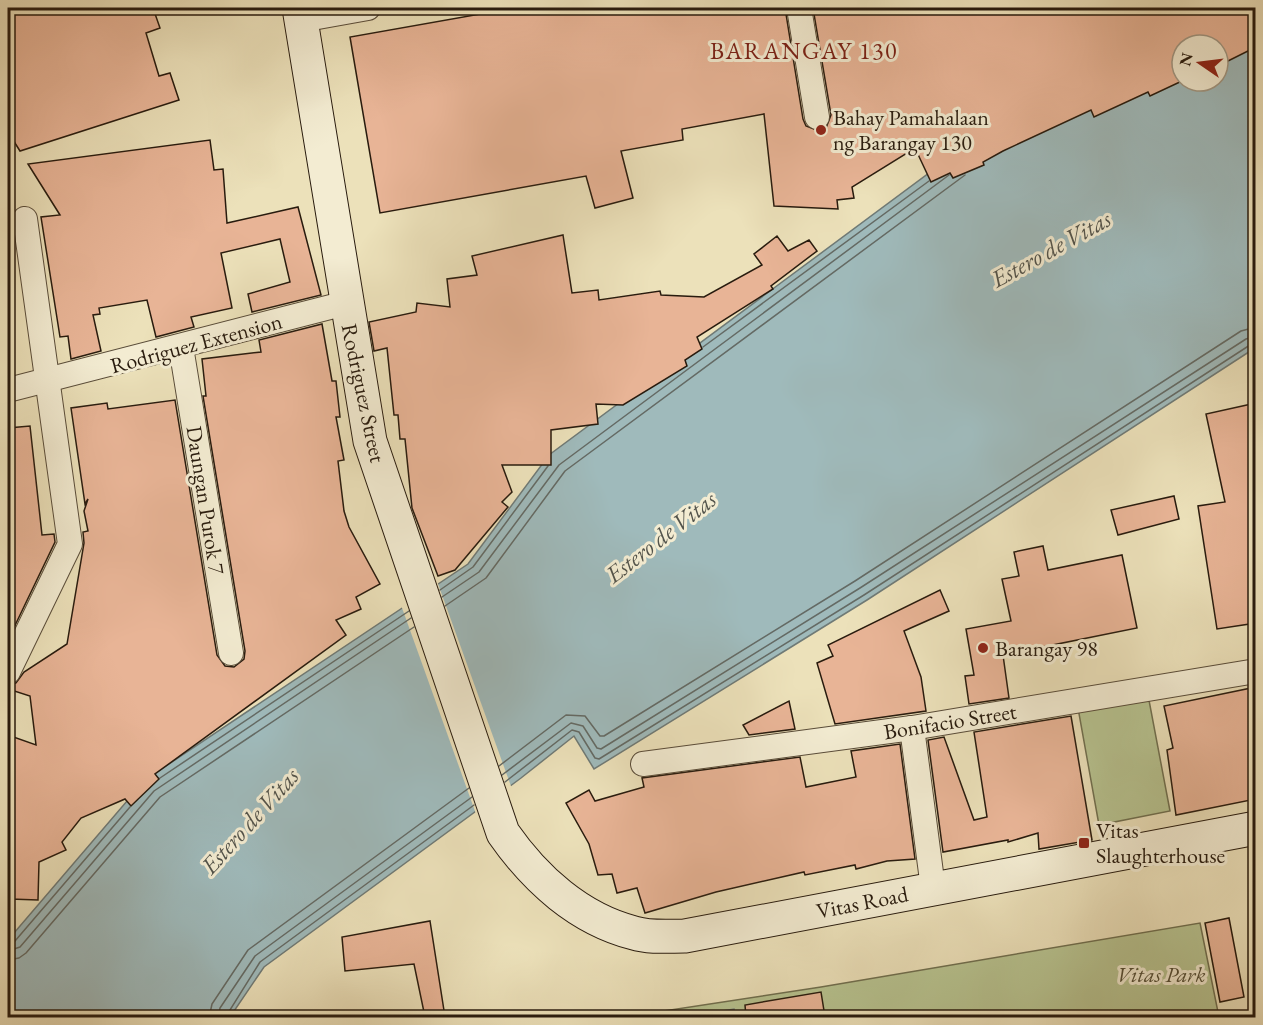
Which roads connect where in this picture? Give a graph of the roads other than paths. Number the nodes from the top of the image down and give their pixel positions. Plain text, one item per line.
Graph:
1 (368, 8) edge
2 (799, 8) edge
3 (300, 14) edge
4 (817, 117) dead end
5 (25, 219) dead end
6 (346, 303) junction
7 (181, 347) junction
8 (52, 380) junction
9 (8, 390) edge
10 (231, 653) dead end
11 (1256, 671) edge
12 (8, 672) edge
13 (912, 728) junction
14 (644, 764) dead end
15 (1256, 828) edge
16 (503, 833) joint
17 (933, 888) junction

1 - 3 street
2 - 4 street
3 - 6 street, Rodriguez Street
5 - 8 street
6 - 7 street, Rodriguez Extension
6 - 16 street, Rodriguez Street
7 - 8 street, Rodriguez Extension
7 - 10 street, Daungan Purok 7
8 - 9 street, Rodriguez Extension
8 - 12 street
11 - 13 street, Bonifacio Street
13 - 14 street, Bonifacio Street
13 - 17 street
15 - 17 street, Vitas Road
16 - 17 street, Vitas Road

